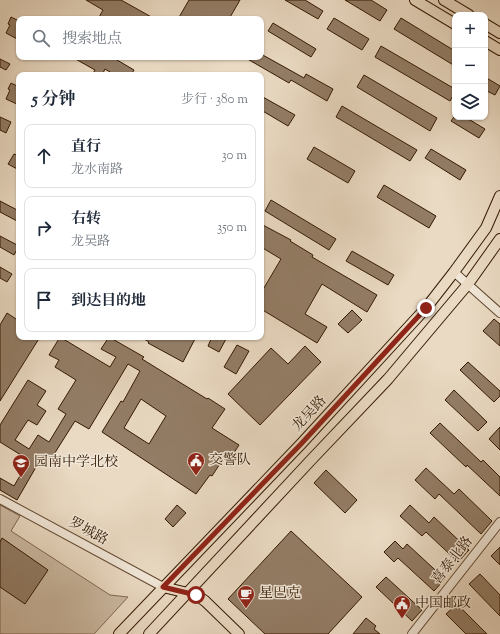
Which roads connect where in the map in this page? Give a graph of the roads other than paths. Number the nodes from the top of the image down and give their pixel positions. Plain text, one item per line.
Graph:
1 (415, 0) edge
2 (444, 0) edge
3 (464, 12) edge
4 (452, 22) edge
5 (488, 26) edge
6 (500, 33) edge
7 (488, 43) edge
8 (500, 50) edge
9 (500, 196) edge
10 (500, 239) edge
11 (454, 272) junction
12 (468, 284) junction
13 (500, 313) edge
14 (0, 499) edge
15 (500, 522) edge
16 (163, 587) junction
17 (187, 593) junction
18 (119, 634) edge
19 (149, 634) edge
20 (239, 634) edge
21 (412, 634) edge

1 - 4 main road
2 - 3 main road
5 - 6 main road
7 - 8 main road
9 - 11 main road, 龙吴路
10 - 12 main road
11 - 12 street
11 - 16 main road, 龙吴路
12 - 13 street
12 - 17 main road
14 - 16 street, 罗城路
15 - 21 street, 喜泰北路
16 - 17 main road
16 - 18 main road, 龙吴路
17 - 19 main road
17 - 20 main road

